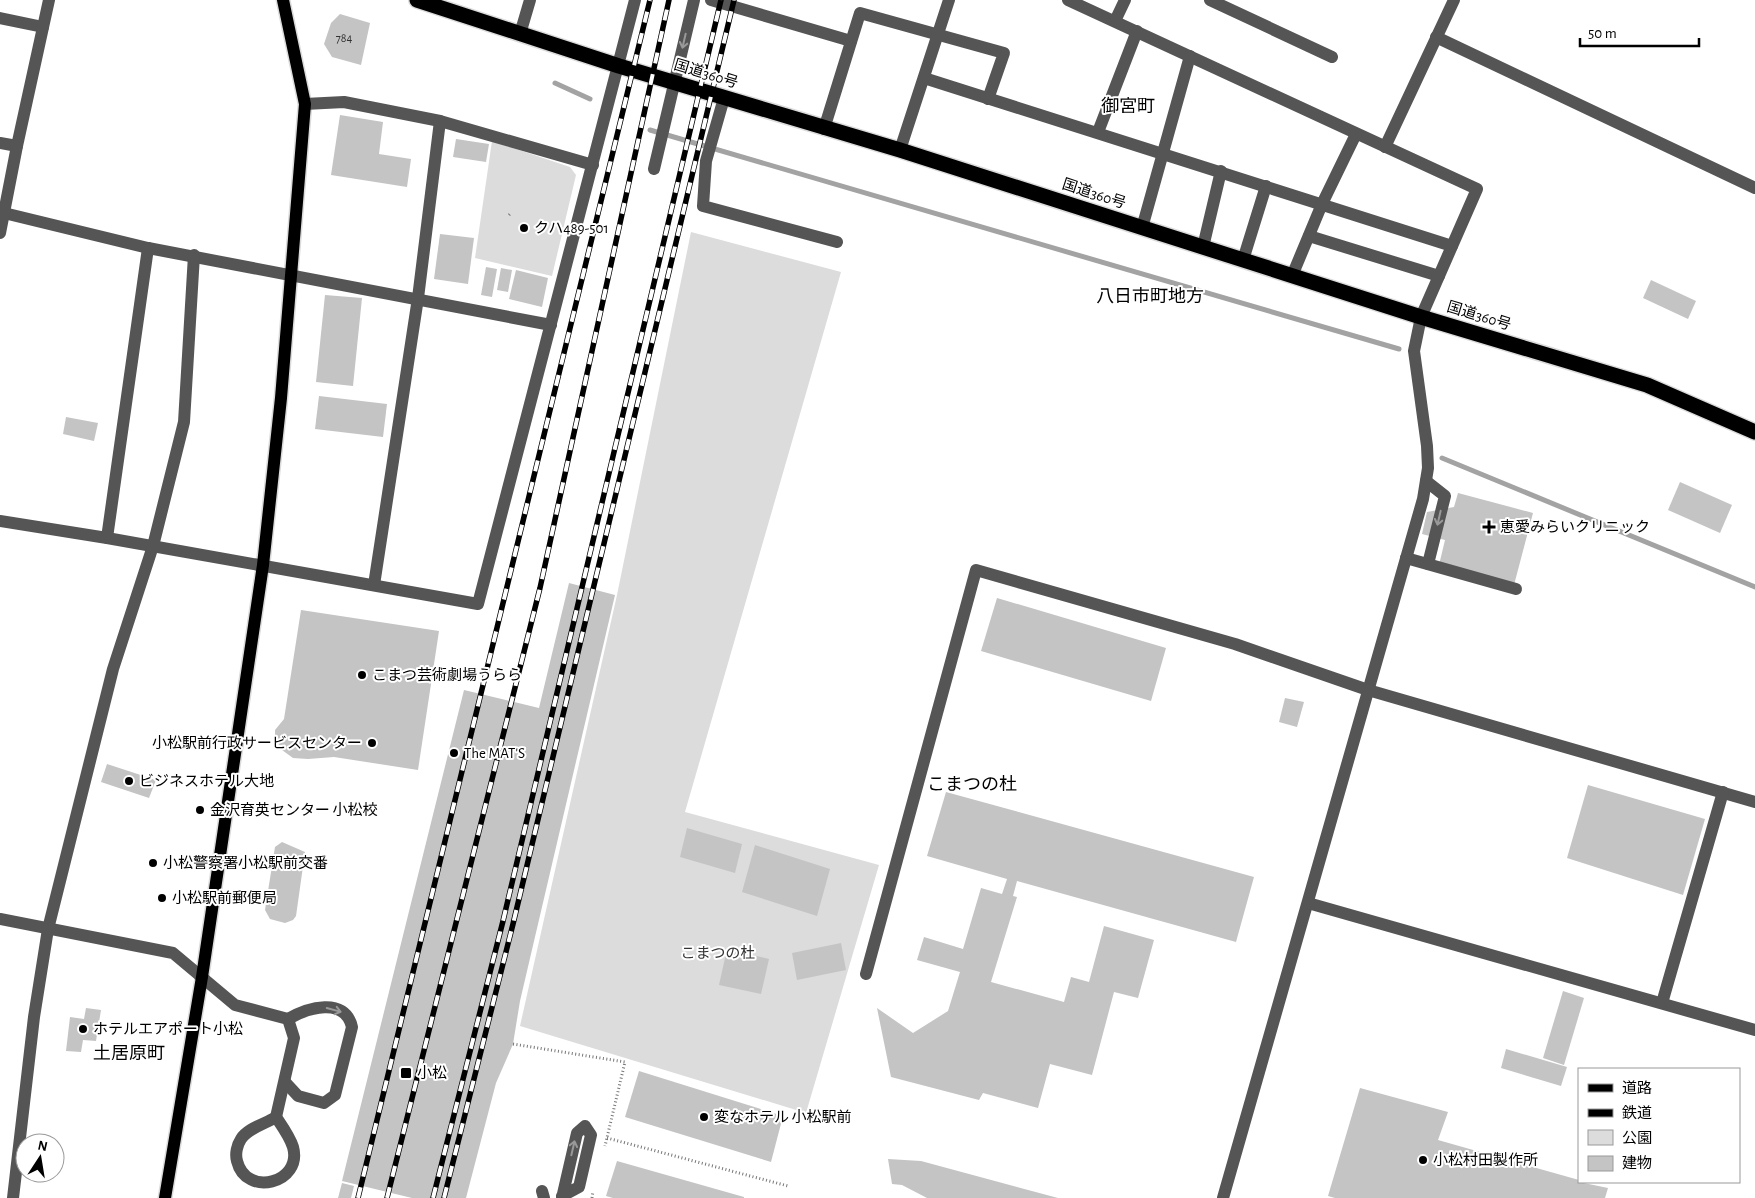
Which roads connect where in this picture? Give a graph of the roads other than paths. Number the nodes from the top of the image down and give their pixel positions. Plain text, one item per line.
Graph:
1 (49, 0) edge
2 (283, 0) edge
3 (417, 0) edge
4 (530, 0) edge
5 (635, 0) edge
6 (694, 0) edge
7 (711, 0) edge
8 (949, 0) edge
9 (1068, 0) edge
10 (1125, 0) edge
11 (1210, 0) edge
12 (1454, 0) edge
13 (0, 18) edge
14 (1115, 21) junction
15 (43, 27) junction
16 (1137, 31) junction
17 (938, 33) junction
18 (520, 34) junction
19 (1436, 38) junction
20 (850, 41) junction
21 (1190, 56) junction
22 (1332, 57) dead end
23 (619, 66) junction
24 (924, 78) junction
25 (674, 82) junction
26 (724, 98) junction
27 (988, 99) junction
28 (305, 104) junction
29 (440, 121) junction
30 (824, 128) junction
31 (1098, 132) junction
32 (1356, 134) junction
33 (0, 143) edge
34 (17, 146) junction
35 (1385, 148) junction
36 (900, 150) junction
37 (1164, 153) junction
38 (593, 165) junction
39 (654, 170) dead end
40 (1221, 171) junction
41 (1266, 186) junction
42 (1755, 188) edge
43 (1322, 204) junction
44 (4, 213) junction
45 (1142, 228) junction
46 (0, 233) edge
47 (1309, 236) junction
48 (837, 242) dead end
49 (1452, 246) junction
50 (1203, 247) junction
51 (148, 248) junction
52 (194, 255) junction
53 (1243, 260) junction
54 (292, 275) junction
55 (1292, 276) junction
56 (1439, 276) junction
57 (418, 298) junction
58 (1422, 317) junction
59 (551, 325) junction
60 (1755, 432) edge
61 (1426, 481) junction
62 (0, 521) edge
63 (106, 538) junction
64 (153, 546) junction
65 (1406, 558) junction
66 (1428, 564) junction
67 (264, 565) junction
68 (374, 585) junction
69 (1516, 589) dead end
70 (1368, 690) junction
71 (1723, 792) junction
72 (1755, 802) edge
73 (1308, 903) junction
74 (0, 918) edge
75 (48, 929) junction
76 (866, 974) dead end
77 (202, 978) junction
78 (1662, 1003) junction
79 (288, 1019) junction
80 (1755, 1030) edge
81 (285, 1082) junction
82 (276, 1117) junction
83 (562, 1197) edge
84 (13, 1198) edge
85 (165, 1198) edge
86 (1223, 1198) edge

1 - 15 street
2 - 28 main road
3 - 18 highway, 国道360号
4 - 18 street
5 - 23 street
6 -> 25 street
7 - 20 street
8 - 17 street
9 - 14 street
10 - 14 street
11 - 22 street
12 - 19 street
13 - 15 street
14 - 16 street
15 - 34 street
16 - 21 street
16 - 31 street
17 - 20 street
17 - 24 street
17 - 27 street
18 - 23 highway, 国道360号
19 - 35 street
19 - 42 street
20 - 30 street
21 - 32 street
21 - 37 street
23 - 25 highway, 国道360号
23 - 38 street
24 - 27 street
24 - 36 street
25 - 26 highway, 国道360号
25 - 39 street
26 - 30 highway, 国道360号
26 - 48 street
27 - 31 street
28 - 29 street
28 - 54 main road
29 - 38 street
29 - 57 street
30 - 36 highway, 国道360号
31 - 37 street
32 - 35 street
32 - 43 street
33 - 34 street
34 - 44 street
35 - 49 street
36 - 45 highway, 国道360号
37 - 40 street
37 - 45 street
38 - 59 street
40 - 41 street
40 - 50 street
41 - 43 street
41 - 53 street
43 - 47 street
43 - 49 street
44 - 46 street
44 - 51 street
45 - 50 highway, 国道360号
47 - 55 street
47 - 56 street
49 - 56 street
50 - 53 highway, 国道360号
51 - 52 street
51 - 63 street
52 - 54 street
52 - 64 street
53 - 55 highway, 国道360号
54 - 57 street
54 - 67 main road
55 - 58 highway, 国道360号
56 - 58 street
57 - 59 street
57 - 68 street
58 - 60 highway, 国道360号
58 - 61 street
59 - 68 street
61 - 65 street
61 -> 66 street
62 - 63 street
63 - 64 street
64 - 67 street
64 - 75 street
65 - 66 street
65 - 70 street
66 - 69 street
67 - 68 street
67 - 77 main road
70 - 71 street
70 - 73 street
70 - 76 street
71 - 72 street
71 - 78 street
73 - 78 street
73 - 86 street
74 - 75 street
75 - 77 street
75 - 84 street
77 - 79 street
77 - 85 main road
78 - 80 street
79 - 81 street
79 -> 81 street
81 - 82 street
82 - 82 street
83 -> 83 street

